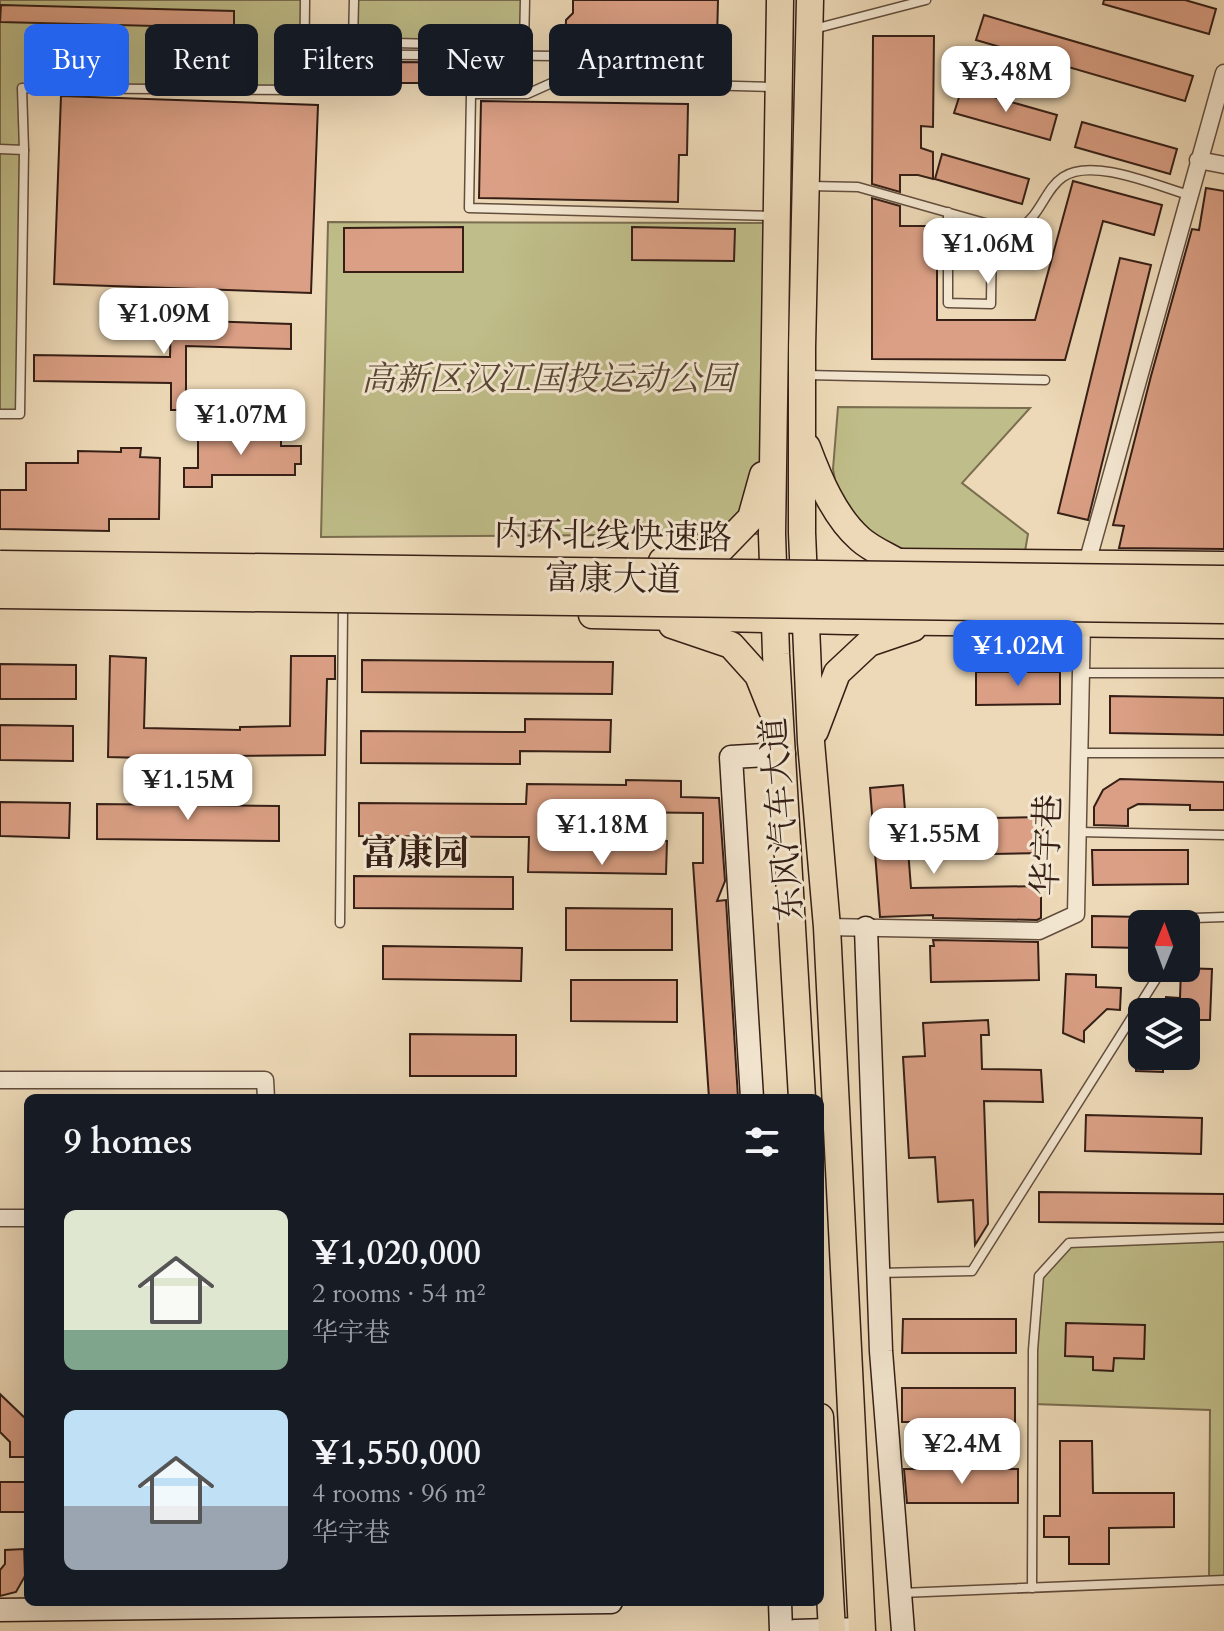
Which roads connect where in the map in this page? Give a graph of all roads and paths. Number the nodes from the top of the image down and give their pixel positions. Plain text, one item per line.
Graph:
1 (305, 0) edge
2 (354, 0) edge
3 (525, 0) edge
4 (780, 0) edge
5 (810, 0) edge
6 (926, 0) edge
7 (305, 24) edge
8 (809, 30) junction
9 (402, 55) edge
10 (549, 56) edge
11 (1224, 73) edge
12 (549, 84) edge
13 (732, 86) edge
14 (778, 87) junction
15 (274, 90) edge
16 (0, 149) edge
17 (24, 150) junction
18 (1198, 160) junction
19 (1224, 165) edge
20 (806, 185) junction
21 (1189, 195) junction
22 (948, 212) junction
23 (776, 216) junction
24 (992, 225) junction
25 (802, 375) junction
26 (1045, 380) dead end
27 (0, 414) edge
28 (801, 431) junction
29 (772, 441) junction
30 (0, 554) edge
31 (662, 561) junction
32 (773, 562) junction
33 (803, 562) junction
34 (898, 562) junction
35 (1087, 563) junction
36 (1224, 565) edge
37 (0, 566) edge
38 (1224, 581) edge
39 (0, 593) edge
40 (0, 605) edge
41 (1224, 608) edge
42 (343, 609) junction
43 (645, 616) junction
44 (776, 619) junction
45 (805, 620) junction
46 (933, 622) junction
47 (1082, 622) junction
48 (1224, 625) edge
49 (1082, 673) junction
50 (1224, 673) edge
51 (811, 742) junction
52 (783, 744) junction
53 (1080, 753) junction
54 (1224, 753) edge
55 (1079, 832) junction
56 (1224, 835) edge
57 (1224, 917) edge
58 (1200, 918) edge
59 (340, 923) dead end
60 (827, 927) junction
61 (866, 928) junction
62 (1154, 982) edge
63 (0, 1080) edge
64 (266, 1094) edge
65 (752, 1094) edge
66 (802, 1094) edge
67 (0, 1218) edge
68 (24, 1218) edge
69 (1224, 1237) edge
70 (877, 1273) junction
71 (824, 1538) edge
72 (1224, 1580) edge
73 (1032, 1588) junction
74 (900, 1593) junction
75 (860, 1597) junction
76 (826, 1598) edge
77 (61, 1606) edge
78 (780, 1606) edge
79 (0, 1610) edge
80 (862, 1630) edge
81 (781, 1631) edge
82 (795, 1631) edge
83 (832, 1631) edge
84 (903, 1631) edge

1 - 7 lane
2 - 3 lane
4 - 14 main road, 东风汽车大道
5 - 8 main road, 东风汽车大道
6 - 8 lane
8 - 20 main road, 东风汽车大道
9 - 10 lane
11 - 18 street
12 - 23 lane
13 - 14 lane
14 - 23 main road, 东风汽车大道
15 - 17 lane
16 - 17 lane
17 - 27 lane
18 - 19 street
18 - 21 street
20 - 22 lane
20 - 25 main road, 东风汽车大道
21 - 24 lane
21 - 35 street
22 - 24 lane
22 - 24 lane
23 - 29 main road, 东风汽车大道
25 - 26 lane
25 - 28 main road, 东风汽车大道
28 - 33 main road, 东风汽车大道
28 - 34 main road
29 - 31 main road
29 - 32 main road, 东风汽车大道
30 - 31 main road, 富康大道
31 - 32 main road, 富康大道
32 - 33 main road, 富康大道
32 - 44 main road, 东风汽车大道
33 - 34 main road, 富康大道
33 - 45 main road, 东风汽车大道
34 - 35 main road, 富康大道
35 - 36 main road, 富康大道
37 - 38 highway, 内环北线快速路, bridge
39 - 41 highway, 内环北线快速路, bridge
40 - 42 main road, 富康大道
42 - 43 main road, 富康大道
42 - 59 lane
43 - 44 main road, 富康大道
43 - 52 main road
44 - 45 main road, 富康大道
44 - 52 main road, 东风汽车大道
45 - 46 main road, 富康大道
45 - 51 main road, 东风汽车大道
46 - 47 main road, 富康大道
46 - 51 main road
47 - 48 main road, 富康大道
47 - 49 street, 华宇巷
49 - 50 lane
49 - 53 street, 华宇巷
51 - 60 main road, 东风汽车大道
52 - 65 street
52 - 66 main road, 东风汽车大道
53 - 54 lane
53 - 55 street, 华宇巷
55 - 56 lane
55 - 61 street, 华宇巷
57 - 58 lane
60 - 61 street, 华宇巷
60 - 75 main road, 东风汽车大道
61 - 70 street
62 - 70 lane
63 - 64 street
67 - 68 street
69 - 73 lane
70 - 74 street
71 - 76 main road
72 - 73 lane
73 - 74 lane
74 - 84 street
75 - 76 street
75 - 80 main road, 东风汽车大道
76 - 83 main road
77 - 79 street
78 - 81 street
80 - 83 street
82 - 83 street

